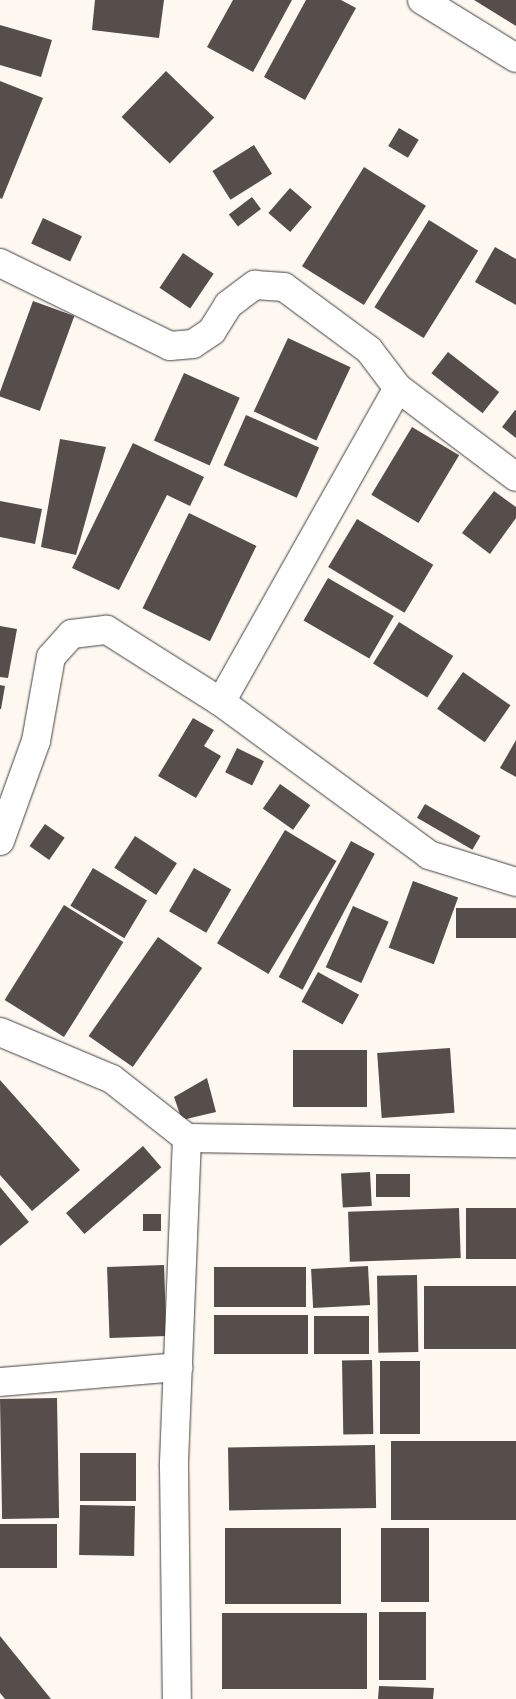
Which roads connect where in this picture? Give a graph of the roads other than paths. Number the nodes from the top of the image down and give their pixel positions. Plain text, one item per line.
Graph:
1 (435, 3) edge
2 (516, 58) edge
3 (0, 263) edge
4 (398, 388) junction
5 (516, 477) edge
6 (221, 702) junction
7 (1, 839) edge
8 (516, 882) edge
9 (0, 1032) edge
10 (187, 1138) junction
11 (516, 1143) edge
12 (178, 1367) junction
13 (0, 1382) edge
14 (177, 1699) edge

1 - 2 street
3 - 4 street
4 - 5 street
4 - 6 street
6 - 7 street
6 - 8 street
9 - 10 street
10 - 11 street
10 - 12 street
12 - 13 street
12 - 14 street

